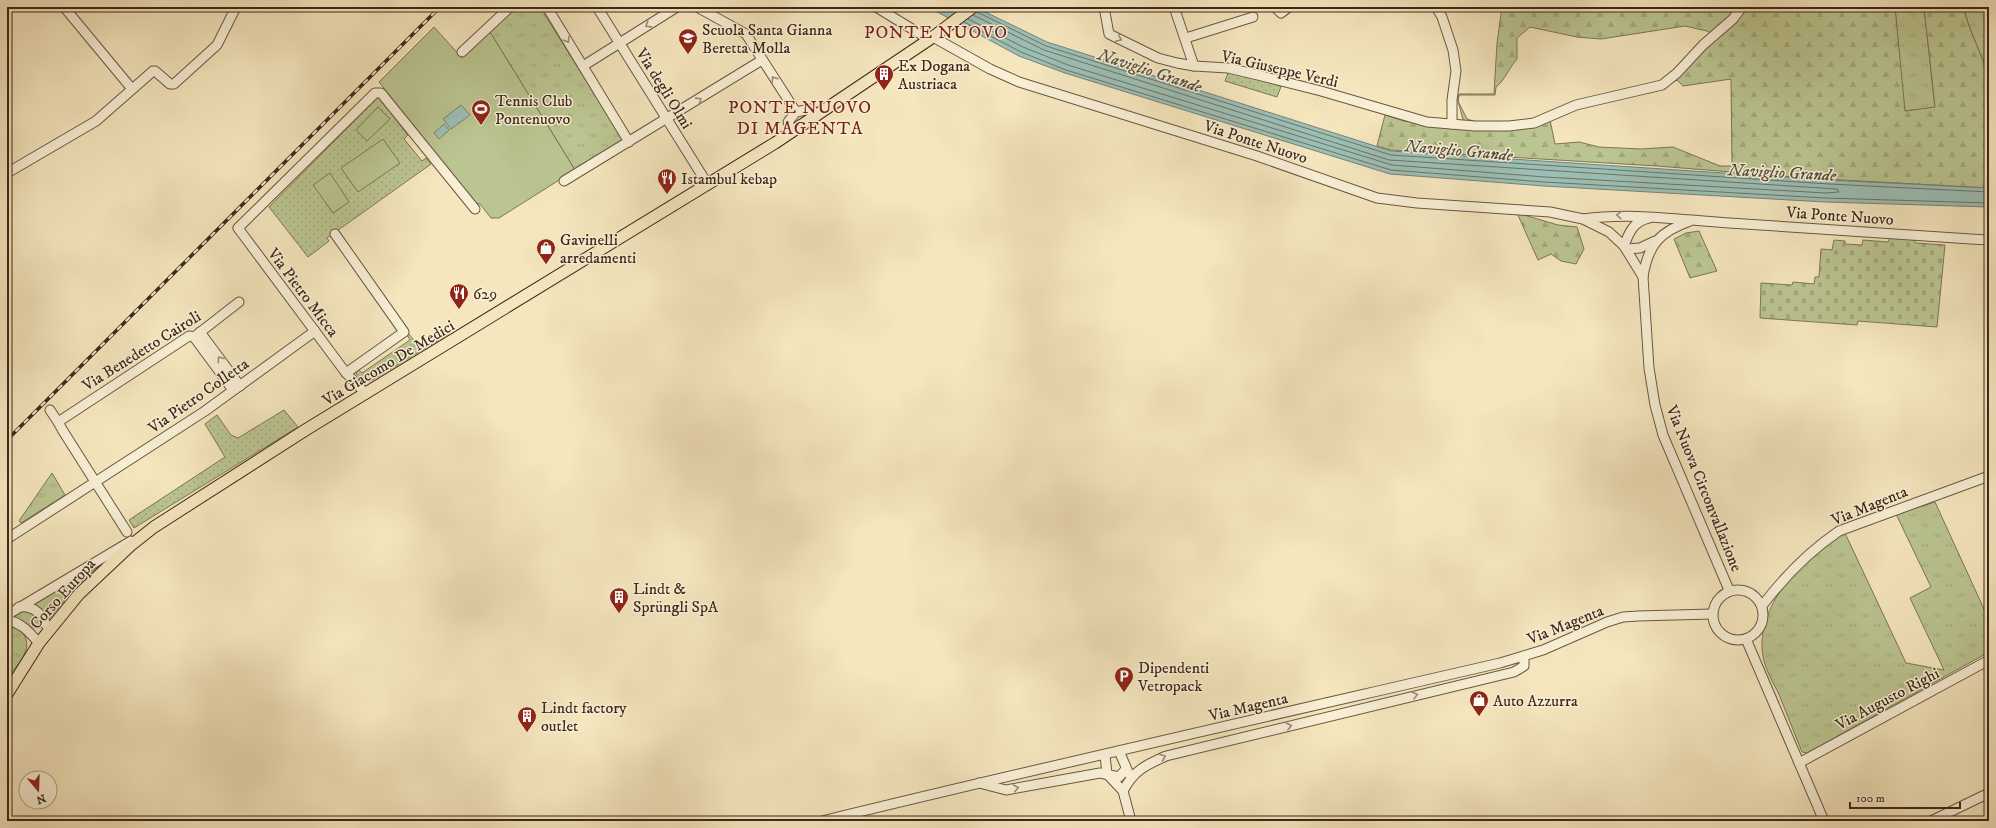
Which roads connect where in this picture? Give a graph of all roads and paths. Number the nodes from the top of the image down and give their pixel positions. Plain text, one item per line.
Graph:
1 (64, 7) edge
2 (236, 7) edge
3 (510, 7) edge
4 (547, 7) edge
5 (597, 7) edge
6 (677, 7) edge
7 (697, 7) edge
8 (876, 7) edge
9 (973, 7) edge
10 (1104, 7) edge
11 (1174, 7) edge
12 (1289, 7) edge
13 (1436, 7) edge
14 (1742, 7) edge
15 (1278, 10) edge
16 (1253, 17) dead end
17 (937, 34) junction
18 (1186, 38) junction
19 (619, 42) junction
20 (462, 52) dead end
21 (762, 60) junction
22 (583, 66) junction
23 (1194, 66) junction
24 (132, 89) junction
25 (796, 112) junction
26 (817, 116) junction
27 (666, 119) junction
28 (1452, 124) junction
29 (792, 131) junction
30 (629, 142) junction
31 (7, 173) edge
32 (564, 181) dead end
33 (708, 184) junction
34 (475, 209) dead end
35 (1655, 217) junction
36 (1584, 219) junction
37 (1690, 220) junction
38 (335, 234) dead end
39 (1658, 239) junction
40 (1989, 240) edge
41 (1625, 247) junction
42 (1643, 278) junction
43 (239, 302) dead end
44 (315, 331) junction
45 (197, 335) junction
46 (346, 373) junction
47 (237, 388) junction
48 (366, 394) junction
49 (50, 410) dead end
50 (58, 422) junction
51 (1989, 476) edge
52 (96, 482) junction
53 (154, 527) junction
54 (127, 532) dead end
55 (7, 539) edge
56 (1729, 590) junction
57 (1762, 606) junction
58 (19, 607) junction
59 (1712, 614) junction
60 (7, 615) edge
61 (7, 620) edge
62 (49, 631) junction
63 (1746, 639) junction
64 (38, 643) junction
65 (1524, 656) junction
66 (1989, 660) edge
67 (7, 694) edge
68 (1119, 751) junction
69 (1105, 755) junction
70 (1799, 763) junction
71 (1128, 773) junction
72 (1107, 774) junction
73 (978, 782) junction
74 (1123, 790) junction
75 (1989, 793) edge
76 (822, 821) edge
77 (1131, 821) edge
78 (1824, 821) edge
79 (1931, 821) edge

1 - 24 street
2 - 24 street
3 - 20 street
4 -> 22 street
5 - 19 street, Via degli Olmi
6 -> 19 street
7 - 21 street
8 - 17 street, Via Ponte Nuovo
9 - 17 main road, Via Giacomo De Medici
10 -> 23 street, Via Giuseppe Verdi
11 - 18 street
12 - 15 street
13 - 28 street
14 - 28 street, Via Giuseppe Verdi
16 - 18 street
17 - 26 main road, Via Giacomo De Medici
17 - 36 street, Via Ponte Nuovo
18 - 23 street
19 - 22 street
19 - 27 street, Via degli Olmi
25 -> 21 street
27 -> 21 street
22 - 30 street
23 - 28 street, Via Giuseppe Verdi
24 - 31 street
25 - 26 street
25 - 29 street
26 - 29 main road, Via Giacomo De Medici
27 - 30 street
27 - 33 street, Via degli Olmi
29 - 33 main road, Via Giacomo De Medici
30 - 32 street
33 - 48 main road, Via Giacomo De Medici
34 - 44 street, Via Pietro Micca
35 -> 36 street, Via Ponte Nuovo
35 - 37 street, Via Ponte Nuovo
35 - 41 street, Via Ponte Nuovo
36 - 41 street, Via Ponte Nuovo
37 - 39 street, Via Ponte Nuovo
37 - 40 street, Via Ponte Nuovo
38 - 46 street
39 - 41 street, Via Ponte Nuovo
39 - 42 street, Via Ponte Nuovo
41 - 42 street, Via Ponte Nuovo
42 - 56 street, Via Nuova Circonvallazione
43 - 45 street, Via Benedetto Cairoli
44 - 46 street, Via Pietro Micca
44 - 47 street, Via Pietro Colletta
45 - 47 street
45 - 50 street, Via Benedetto Cairoli
46 - 48 street, Via Pietro Micca
47 - 52 street, Via Pietro Colletta
48 - 53 main road, Via Giacomo De Medici
49 - 50 street
50 - 52 street
51 - 57 street, Via Magenta
52 - 54 street
52 - 55 street, Via Pietro Colletta
53 - 58 street
53 - 62 main road, Corso Europa
56 - 57 street
56 - 59 street
57 - 63 street
58 - 60 street
58 - 62 street
59 - 63 street
59 - 65 street, Via Magenta
61 - 64 street
62 - 64 main road, Corso Europa
63 - 70 street
64 - 67 main road, Corso Europa
65 - 68 street, Via Magenta
71 -> 65 street, Via Magenta
66 - 70 street, Via Augusto Righi
68 - 69 street, Via Magenta
68 - 71 street
69 - 72 street
69 - 73 street, Via Magenta
70 - 78 street
71 - 72 street
71 - 74 street
73 -> 72 street
72 - 74 street
73 - 76 street, Via Magenta
74 - 77 street
75 - 79 street

